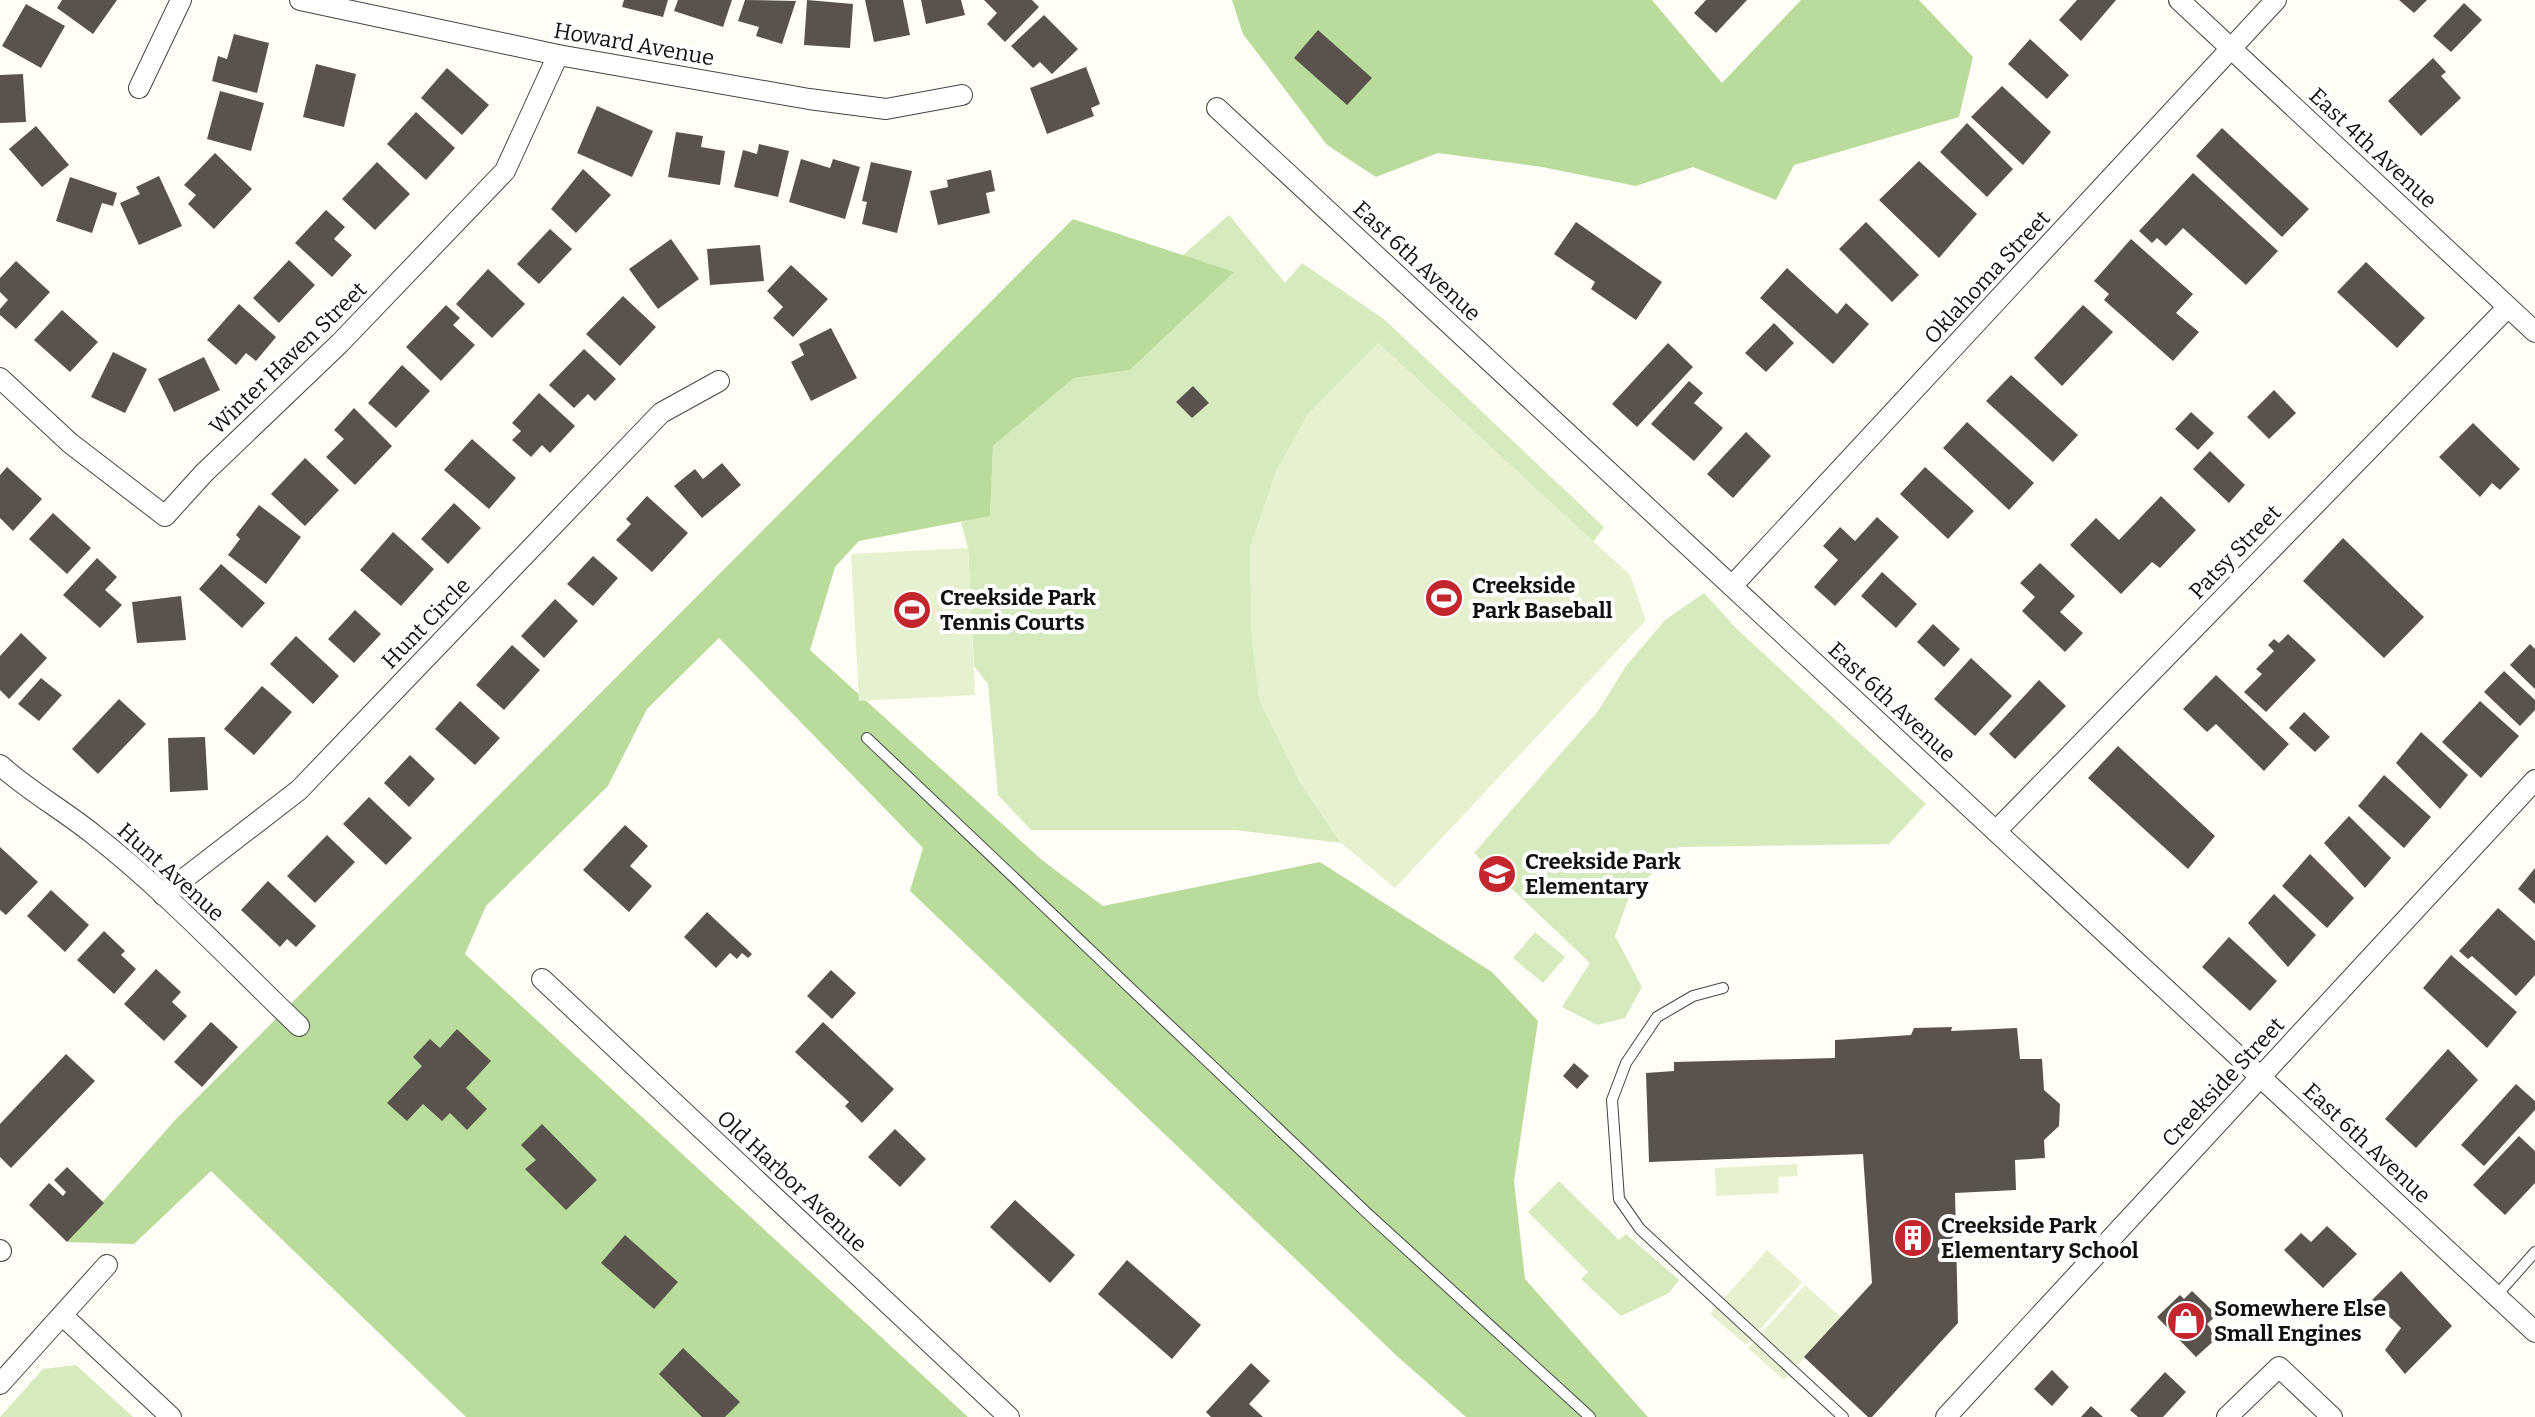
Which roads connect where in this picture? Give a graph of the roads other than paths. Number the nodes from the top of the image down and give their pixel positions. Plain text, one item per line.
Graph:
1 (181, 0) edge
2 (300, 0) edge
3 (2179, 0) edge
4 (2276, 0) edge
5 (2231, 48) junction
6 (558, 55) junction
7 (139, 88) dead end
8 (962, 95) dead end
9 (1217, 108) dead end
10 (2508, 307) junction
11 (2535, 332) edge
12 (0, 378) edge
13 (719, 381) dead end
14 (1732, 586) junction
15 (867, 738) dead end
16 (0, 765) edge
17 (2535, 780) edge
18 (1996, 831) junction
19 (163, 895) junction
20 (542, 979) dead end
21 (1723, 988) dead end
22 (299, 1026) dead end
23 (2260, 1077) junction
24 (2535, 1252) edge
25 (107, 1265) dead end
26 (2496, 1296) junction
27 (63, 1316) junction
28 (2535, 1332) edge
29 (0, 1384) edge
30 (171, 1417) edge
31 (1009, 1417) edge
32 (1590, 1417) edge
33 (1843, 1417) edge
34 (1946, 1417) edge
35 (2227, 1417) edge
36 (2332, 1417) edge

1 - 7 street
2 - 6 street, Howard Avenue
3 - 5 street, East 4th Avenue
4 - 5 street, Oklahoma Street
5 - 10 street, East 4th Avenue
5 - 14 street, Oklahoma Street
6 - 8 street, Howard Avenue
6 - 12 street, Winter Haven Street
9 - 14 street, East 6th Avenue
10 - 11 street, East 4th Avenue
10 - 18 street, Patsy Street
13 - 19 street, Hunt Circle
14 - 18 street, East 6th Avenue
15 - 32 lane
16 - 19 street, Hunt Avenue
17 - 23 street, Creekside Street
18 - 23 street, East 6th Avenue
19 - 22 street, Hunt Avenue
20 - 31 street, Old Harbor Avenue
21 - 33 lane
23 - 26 street, East 6th Avenue
23 - 34 street, Creekside Street
24 - 26 lane
25 - 27 street
26 - 28 street, East 6th Avenue
27 - 29 street
27 - 30 street
35 - 36 street

